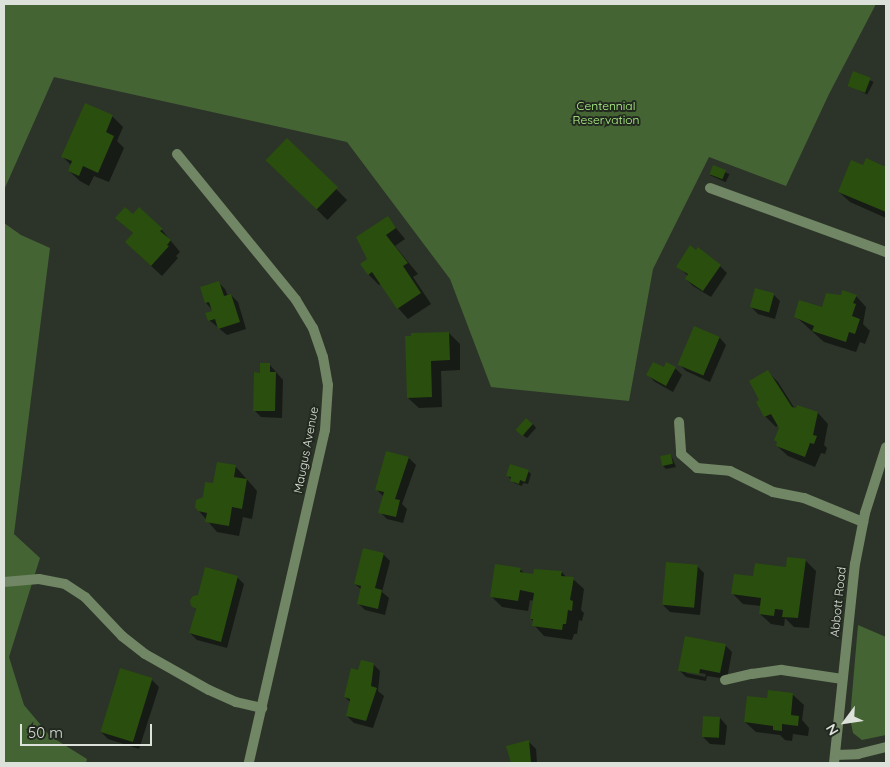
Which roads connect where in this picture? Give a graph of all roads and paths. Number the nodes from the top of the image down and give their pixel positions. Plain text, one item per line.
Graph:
1 (177, 154) dead end
2 (710, 188) dead end
3 (886, 252) edge
4 (679, 422) dead end
5 (886, 447) edge
6 (864, 522) junction
7 (4, 582) edge
8 (842, 679) junction
9 (725, 680) dead end
10 (262, 708) junction
11 (886, 747) edge
12 (835, 759) edge
13 (249, 763) edge

1 - 10 street, Maugus Avenue
2 - 3 street
4 - 6 street
5 - 6 street, Abbott Road
6 - 8 street, Abbott Road
7 - 10 street
8 - 9 street
8 - 12 street, Abbott Road
10 - 13 street, Maugus Avenue
11 - 12 street

